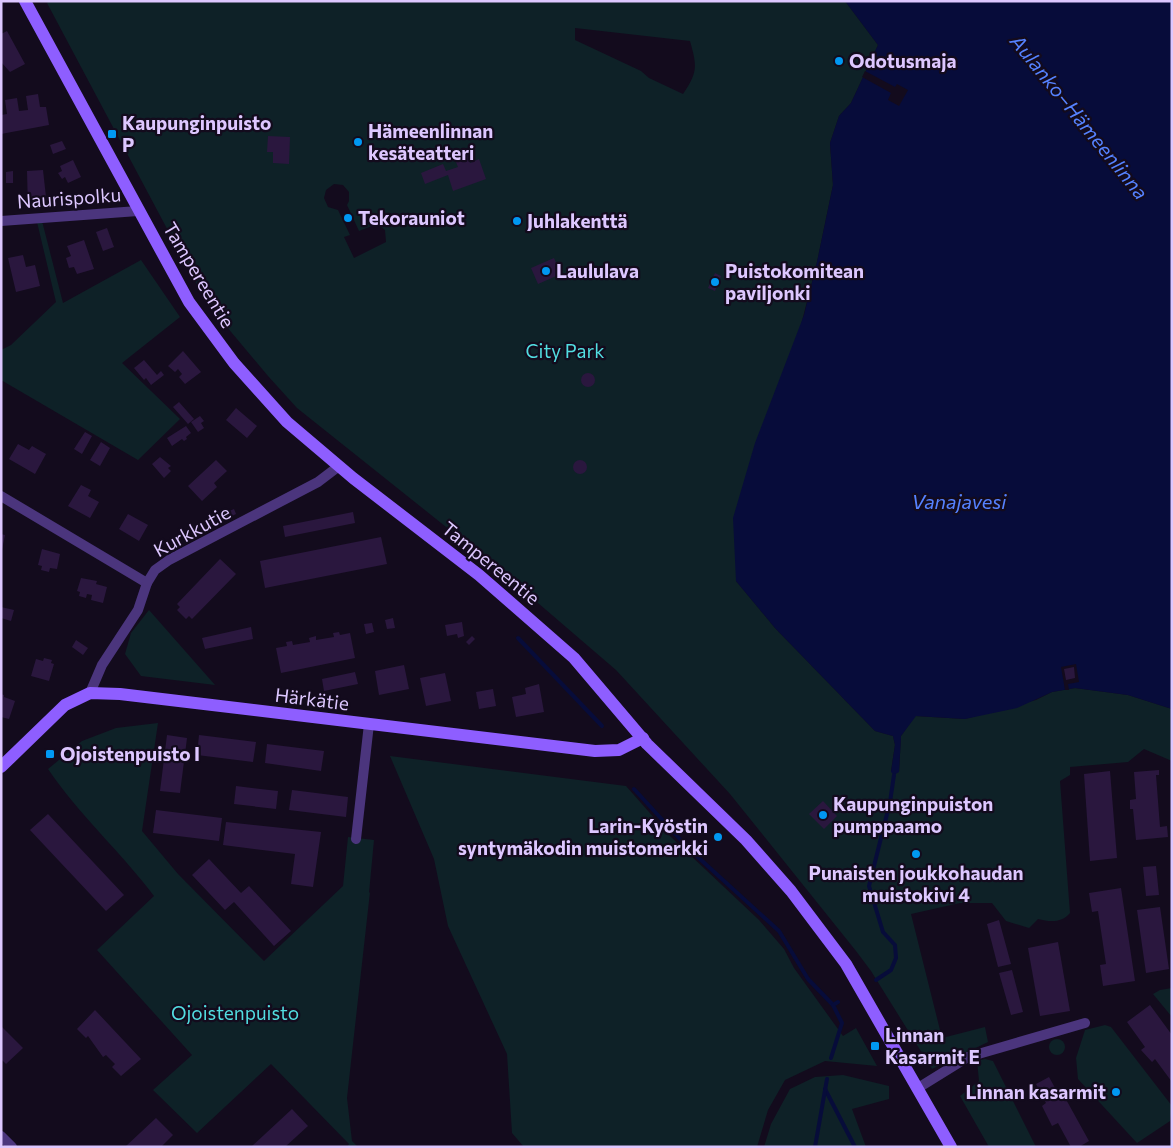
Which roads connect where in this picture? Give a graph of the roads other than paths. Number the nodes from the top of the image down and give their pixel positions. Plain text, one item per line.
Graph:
1 (25, 1) edge
2 (138, 211) junction
3 (1, 220) edge
4 (339, 466) junction
5 (1, 496) edge
6 (147, 583) junction
7 (90, 693) junction
8 (369, 724) junction
9 (643, 738) junction
10 (1, 767) edge
11 (356, 839) dead end
12 (1085, 1023) dead end
13 (918, 1088) junction
14 (1, 1136) edge
15 (12, 1147) edge
16 (951, 1147) edge

1 - 2 main road, Tampereentie
2 - 3 street, Naurispolku
2 - 4 main road, Tampereentie
4 - 6 street, Kurkkutie
4 - 9 main road, Tampereentie
5 - 6 street
6 - 7 street, Kurkkutie
7 - 8 main road, Härkätie
7 - 10 main road, Härkätie
8 - 9 main road, Härkätie
8 - 11 street
9 - 13 main road, Tampereentie
12 - 13 street
13 - 16 main road, Tampereentie
14 - 15 street

